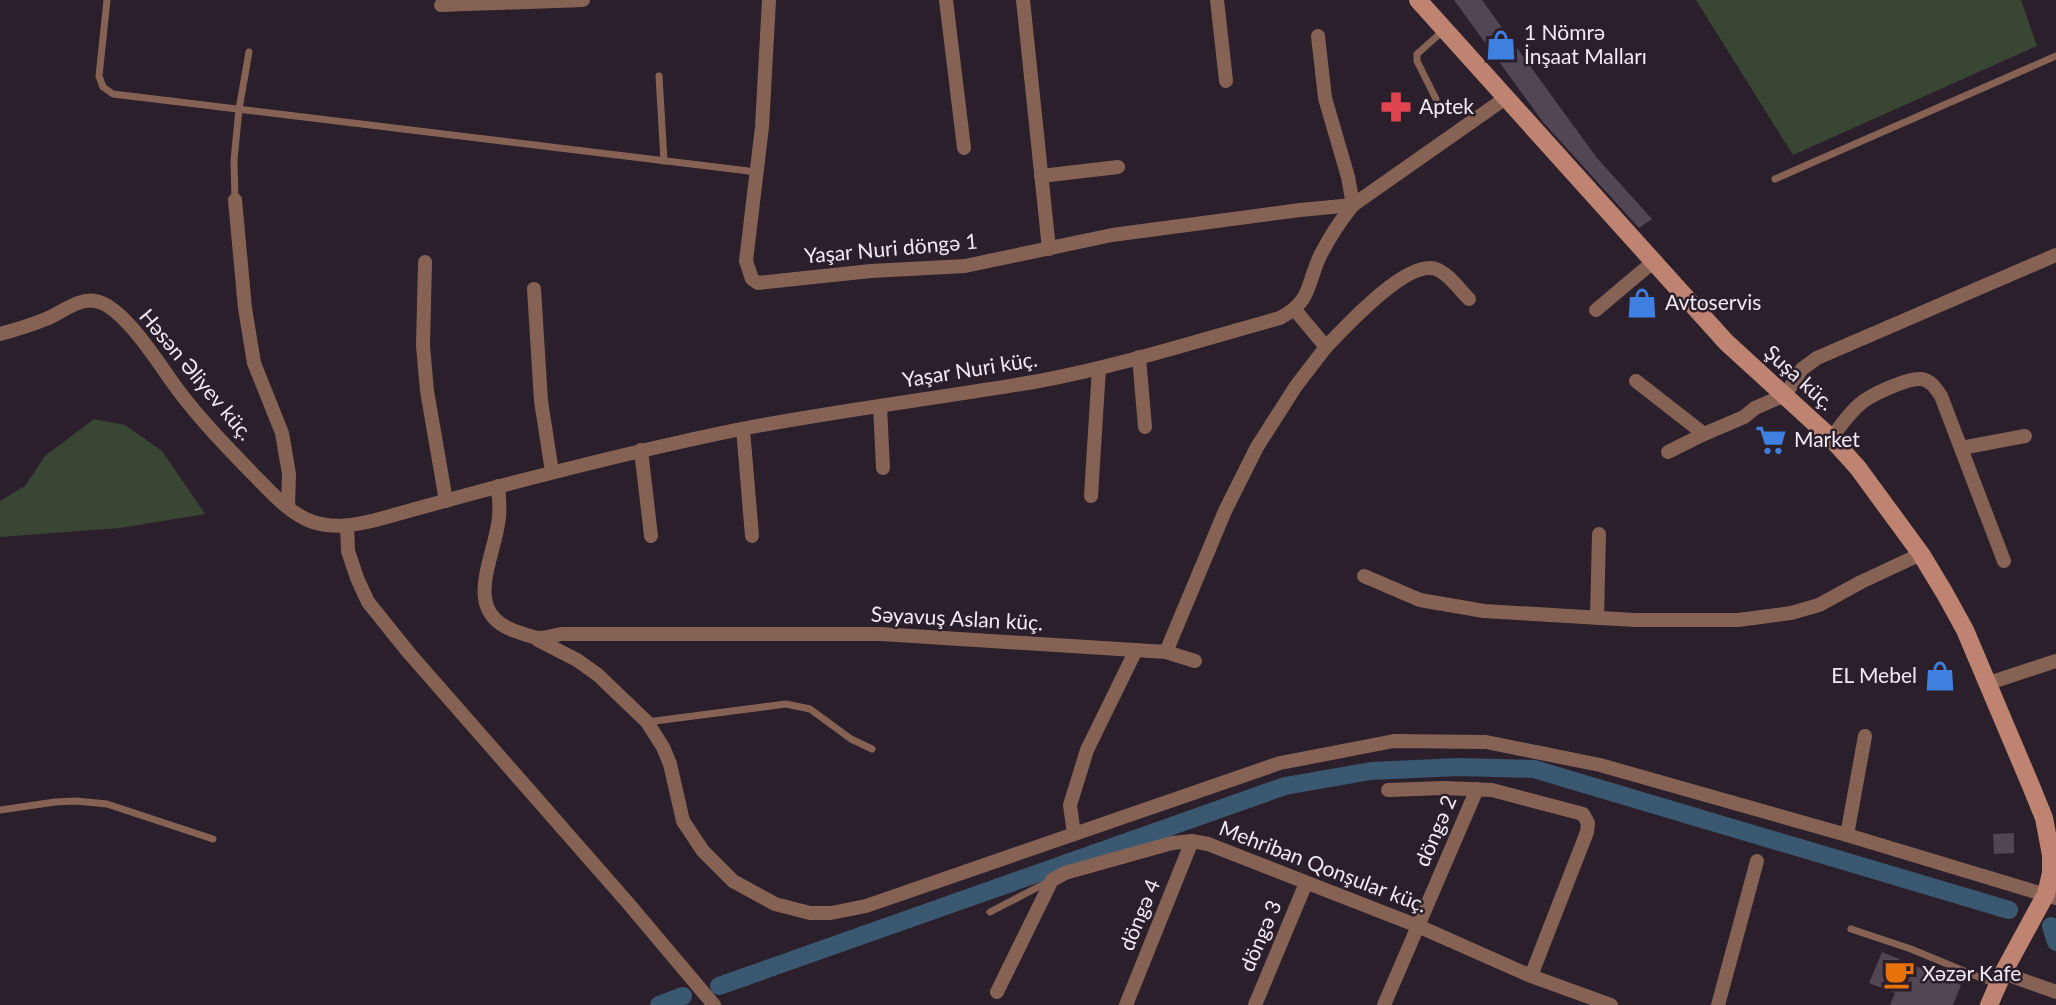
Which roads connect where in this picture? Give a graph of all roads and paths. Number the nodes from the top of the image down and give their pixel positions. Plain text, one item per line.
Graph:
1 (107, 0) edge
2 (579, 0) edge
3 (769, 0) edge
4 (946, 0) edge
5 (1023, 0) edge
6 (1217, 0) edge
7 (1418, 0) edge
8 (483, 2) edge
9 (441, 5) dead end
10 (1445, 30) junction
11 (1318, 36) dead end
12 (249, 52) dead end
13 (2056, 56) edge
14 (659, 76) dead end
15 (1226, 81) dead end
16 (1507, 97) junction
17 (1436, 99) dead end
18 (239, 109) junction
19 (964, 148) dead end
20 (664, 160) junction
21 (1118, 167) dead end
22 (758, 172) junction
23 (1041, 176) junction
24 (1775, 179) dead end
25 (235, 200) joint
26 (1353, 205) junction
27 (1049, 249) junction
28 (2056, 255) edge
29 (425, 262) dead end
30 (1653, 262) junction
31 (534, 289) dead end
32 (1469, 299) dead end
33 (1295, 310) junction
34 (1596, 310) dead end
35 (0, 334) edge
36 (1326, 347) junction
37 (1139, 357) junction
38 (1099, 368) junction
39 (1636, 381) dead end
40 (1785, 395) junction
41 (880, 406) junction
42 (1144, 427) dead end
43 (743, 429) junction
44 (1704, 434) junction
45 (2025, 436) dead end
46 (1831, 438) junction
47 (1961, 448) junction
48 (641, 450) junction
49 (1668, 452) dead end
50 (883, 468) dead end
51 (552, 472) junction
52 (498, 486) junction
53 (1091, 496) dead end
54 (446, 501) junction
55 (288, 507) junction
56 (347, 526) junction
57 (1599, 534) dead end
58 (651, 536) dead end
59 (752, 536) dead end
60 (1921, 554) junction
61 (2004, 561) dead end
62 (1364, 576) dead end
63 (1597, 618) junction
64 (538, 640) junction
65 (1136, 650) junction
66 (1166, 652) junction
67 (1195, 661) dead end
68 (2056, 661) edge
69 (1989, 682) junction
70 (647, 722) junction
71 (1865, 736) dead end
72 (872, 749) dead end
73 (1477, 789) junction
74 (1388, 790) dead end
75 (0, 810) edge
76 (1074, 834) junction
77 (1847, 835) junction
78 (213, 839) dead end
79 (1192, 841) junction
80 (1757, 861) dead end
81 (1052, 880) junction
82 (1306, 883) junction
83 (2051, 896) edge
84 (990, 912) dead end
85 (1419, 926) junction
86 (1852, 929) dead end
87 (1531, 975) junction
88 (2001, 979) junction
89 (997, 992) dead end
90 (2056, 992) edge
91 (714, 1005) edge
92 (1126, 1005) edge
93 (1255, 1005) edge
94 (1384, 1005) edge
95 (1611, 1005) edge
96 (1718, 1005) edge
97 (1989, 1005) edge

1 - 18 lane
2 - 8 street
3 - 22 street, Yaşar Nuri döngə 1
4 - 19 street
5 - 23 street
6 - 15 street
7 - 10 street, Şuşa küç.
8 - 9 street
10 - 16 street, Şuşa küç.
10 - 17 lane
11 - 26 street
12 - 18 lane
13 - 24 lane
14 - 20 lane
16 - 26 street
16 - 30 street, Şuşa küç.
18 - 20 lane
18 - 25 lane
20 - 22 lane
21 - 23 street
22 - 27 street, Yaşar Nuri döngə 1
23 - 27 street
25 - 55 street
26 - 27 street, Yaşar Nuri döngə 1
26 - 33 street
28 - 40 street
29 - 54 street
30 - 34 street
30 - 40 street, Şuşa küç.
31 - 51 street
32 - 36 street
33 - 36 street
33 - 37 street, Yaşar Nuri küç.
35 - 55 street, Həsən Əliyev küç.
36 - 66 street
37 - 38 street, Yaşar Nuri küç.
37 - 42 street
38 - 41 street, Yaşar Nuri küç.
38 - 53 street
39 - 44 street
40 - 44 street
40 - 46 street, Şuşa küç.
41 - 43 street, Yaşar Nuri küç.
41 - 50 street
43 - 48 street, Yaşar Nuri küç.
43 - 59 street
44 - 49 street
45 - 47 street
46 - 47 street
46 - 60 street, Şuşa küç.
47 - 61 street
48 - 51 street, Yaşar Nuri küç.
48 - 58 street
51 - 52 street, Yaşar Nuri küç.
52 - 54 street, Yaşar Nuri küç.
52 - 64 street, Səyavuş Aslan küç.
54 - 56 street, Yaşar Nuri küç.
55 - 56 street, Həsən Əliyev küç.
56 - 91 street
57 - 63 street
60 - 63 street
60 - 69 street, Şuşa küç.
62 - 63 street
64 - 65 street, Səyavuş Aslan küç.
64 - 70 street
65 - 66 street, Səyavuş Aslan küç.
65 - 76 street
66 - 67 street, Səyavuş Aslan küç.
68 - 69 street
69 - 83 street, Şuşa küç.
70 - 72 lane
70 - 76 street
71 - 77 street
73 - 74 street
73 - 85 street, döngə 2
73 - 87 street
75 - 78 lane
76 - 77 street
77 - 83 street
79 - 81 street, Mehriban Qonşular küç.
79 - 82 street, Mehriban Qonşular küç.
79 - 92 street, döngə 4
80 - 96 street
81 - 84 lane
81 - 89 street
82 - 85 street, Mehriban Qonşular küç.
82 - 93 street, döngə 3
83 - 88 street
85 - 87 street, Mehriban Qonşular küç.
85 - 94 street, döngə 2
86 - 88 lane
87 - 95 street, Mehriban Qonşular küç.
88 - 90 street
88 - 97 street

